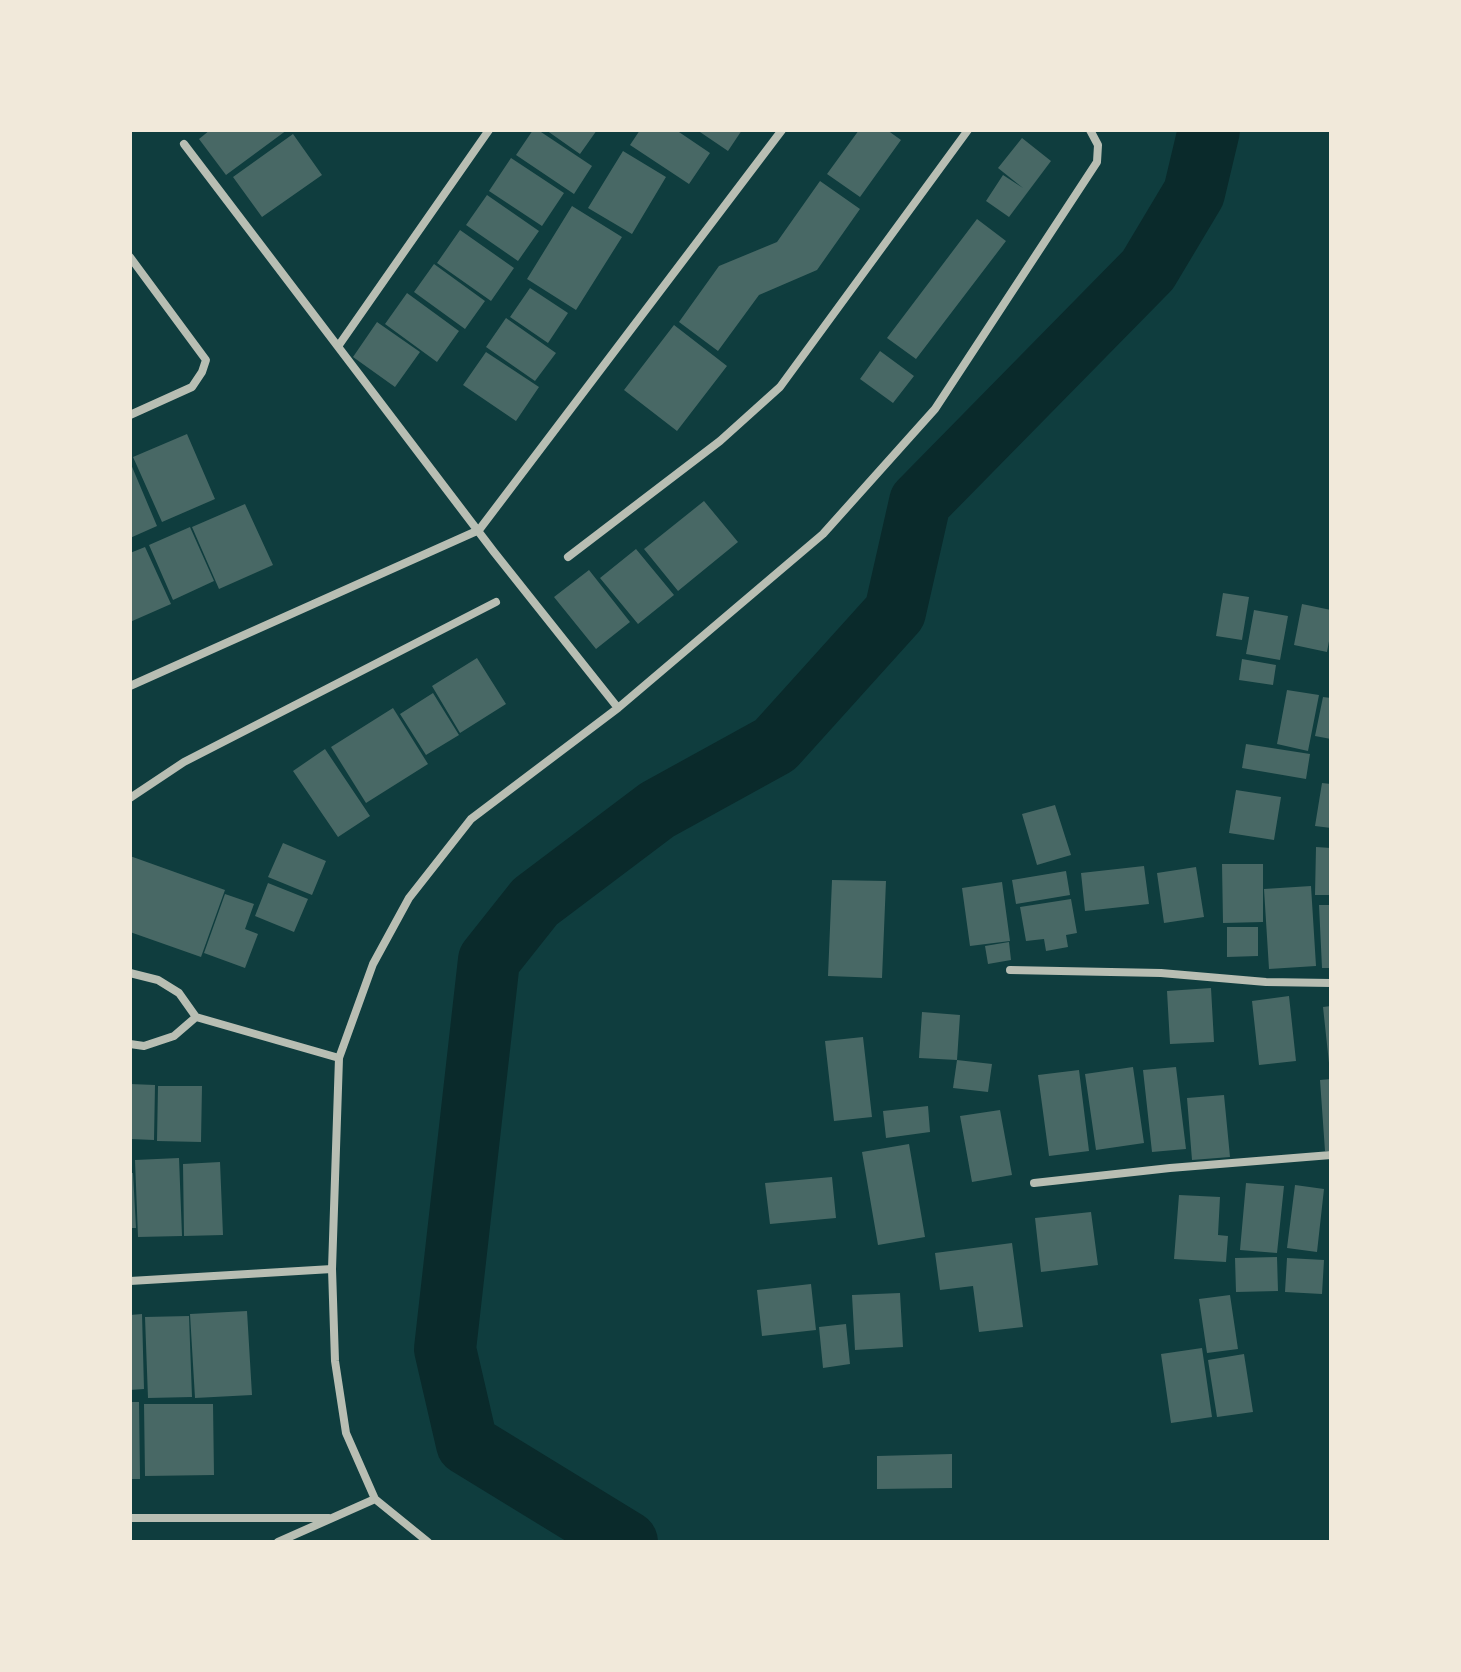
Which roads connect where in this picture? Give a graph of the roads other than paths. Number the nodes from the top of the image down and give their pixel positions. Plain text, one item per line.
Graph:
1 (489, 130) edge
2 (782, 130) edge
3 (968, 130) edge
4 (1090, 130) edge
5 (184, 144) dead end
6 (130, 257) edge
7 (339, 345) junction
8 (130, 415) edge
9 (479, 530) junction
10 (568, 557) dead end
11 (496, 602) dead end
12 (130, 686) edge
13 (618, 708) junction
14 (130, 798) edge
15 (1010, 970) dead end
16 (130, 973) edge
17 (1331, 983) edge
18 (196, 1017) junction
19 (130, 1044) edge
20 (339, 1058) junction
21 (1331, 1155) edge
22 (1034, 1183) dead end
23 (332, 1269) junction
24 (130, 1281) edge
25 (375, 1499) junction
26 (130, 1518) edge
27 (329, 1518) junction
28 (278, 1542) edge
29 (428, 1542) edge

1 - 7 street
2 - 9 street
3 - 10 street
4 - 13 street
5 - 7 street
6 - 8 street
7 - 9 street
9 - 12 street
9 - 13 street
11 - 14 street
13 - 20 street
15 - 17 street
16 - 18 street
18 - 19 street
18 - 20 street
20 - 23 street
21 - 22 street
23 - 24 street
23 - 25 street
25 - 27 street
25 - 29 street
26 - 27 street
27 - 28 street

